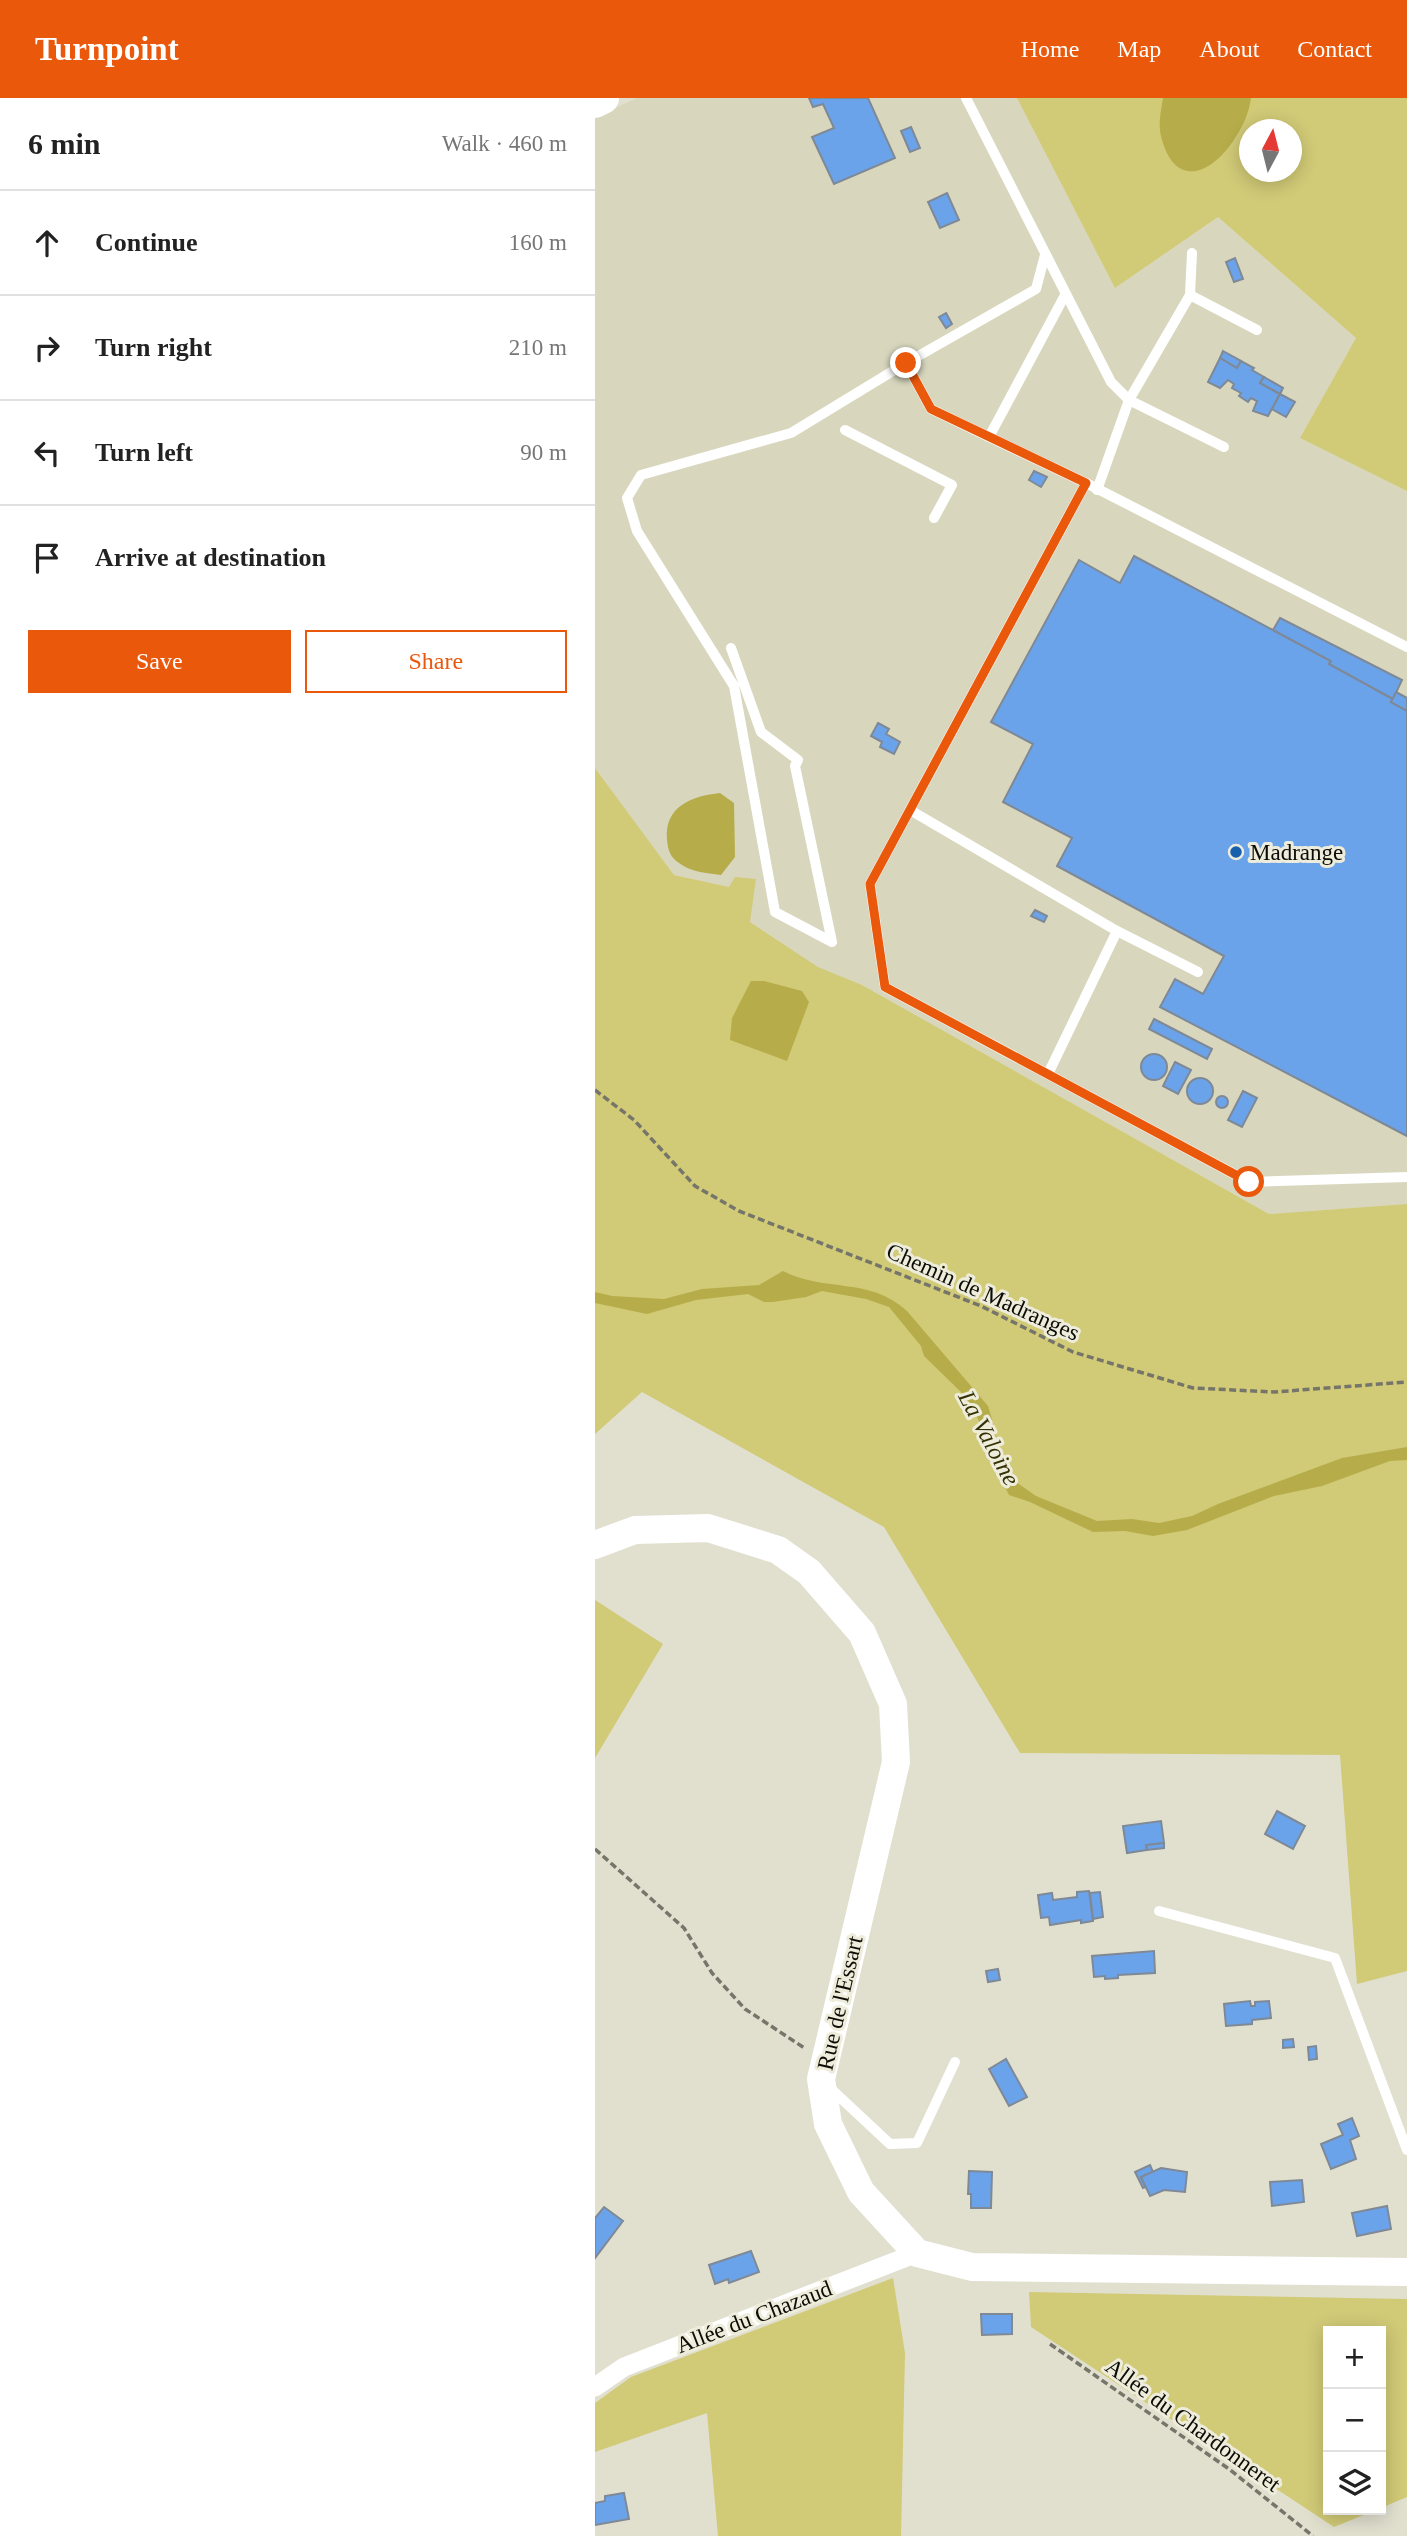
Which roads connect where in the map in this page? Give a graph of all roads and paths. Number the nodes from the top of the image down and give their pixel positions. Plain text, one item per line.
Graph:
1 (603, 98) edge
2 (965, 98) edge
3 (595, 102) edge
4 (1192, 253) dead end
5 (1045, 256) junction
6 (1065, 295) junction
7 (1190, 295) junction
8 (1257, 330) dead end
9 (906, 363) junction
10 (1129, 400) junction
11 (845, 430) dead end
12 (989, 437) junction
13 (1224, 447) dead end
14 (1086, 483) junction
15 (1097, 490) junction
16 (934, 518) dead end
17 (1407, 647) edge
18 (731, 648) dead end
19 (910, 810) junction
20 (1117, 930) junction
21 (1198, 972) dead end
22 (1048, 1074) junction
23 (595, 1090) edge
24 (1407, 1177) edge
25 (1407, 1382) edge
26 (595, 1545) edge
27 (595, 1849) edge
28 (1159, 1911) dead end
29 (955, 2062) dead end
30 (824, 2070) junction
31 (1407, 2150) edge
32 (917, 2253) junction
33 (1407, 2272) edge
34 (1050, 2344) dead end
35 (595, 2387) edge
36 (1313, 2536) edge

1 - 3 main road
2 - 5 lane
4 - 7 lane
5 - 6 lane
5 - 9 lane
6 - 10 lane
6 - 12 lane
7 - 8 lane
7 - 10 lane
9 - 12 lane
9 - 18 lane
10 - 13 lane
10 - 15 lane
11 - 16 lane
12 - 14 lane
14 - 15 lane
14 - 19 lane
15 - 17 lane
19 - 20 lane
19 - 22 lane
20 - 21 lane
20 - 22 lane
22 - 24 lane
23 - 25 path, Chemin de Madranges
26 - 30 street, Rue de l'Essart
27 - 30 path
28 - 31 lane
29 - 30 lane
30 - 32 street, Rue de l'Essart
32 - 33 street
32 - 35 street, Allée du Chazaud
34 - 36 path, Allée du Chardonneret

